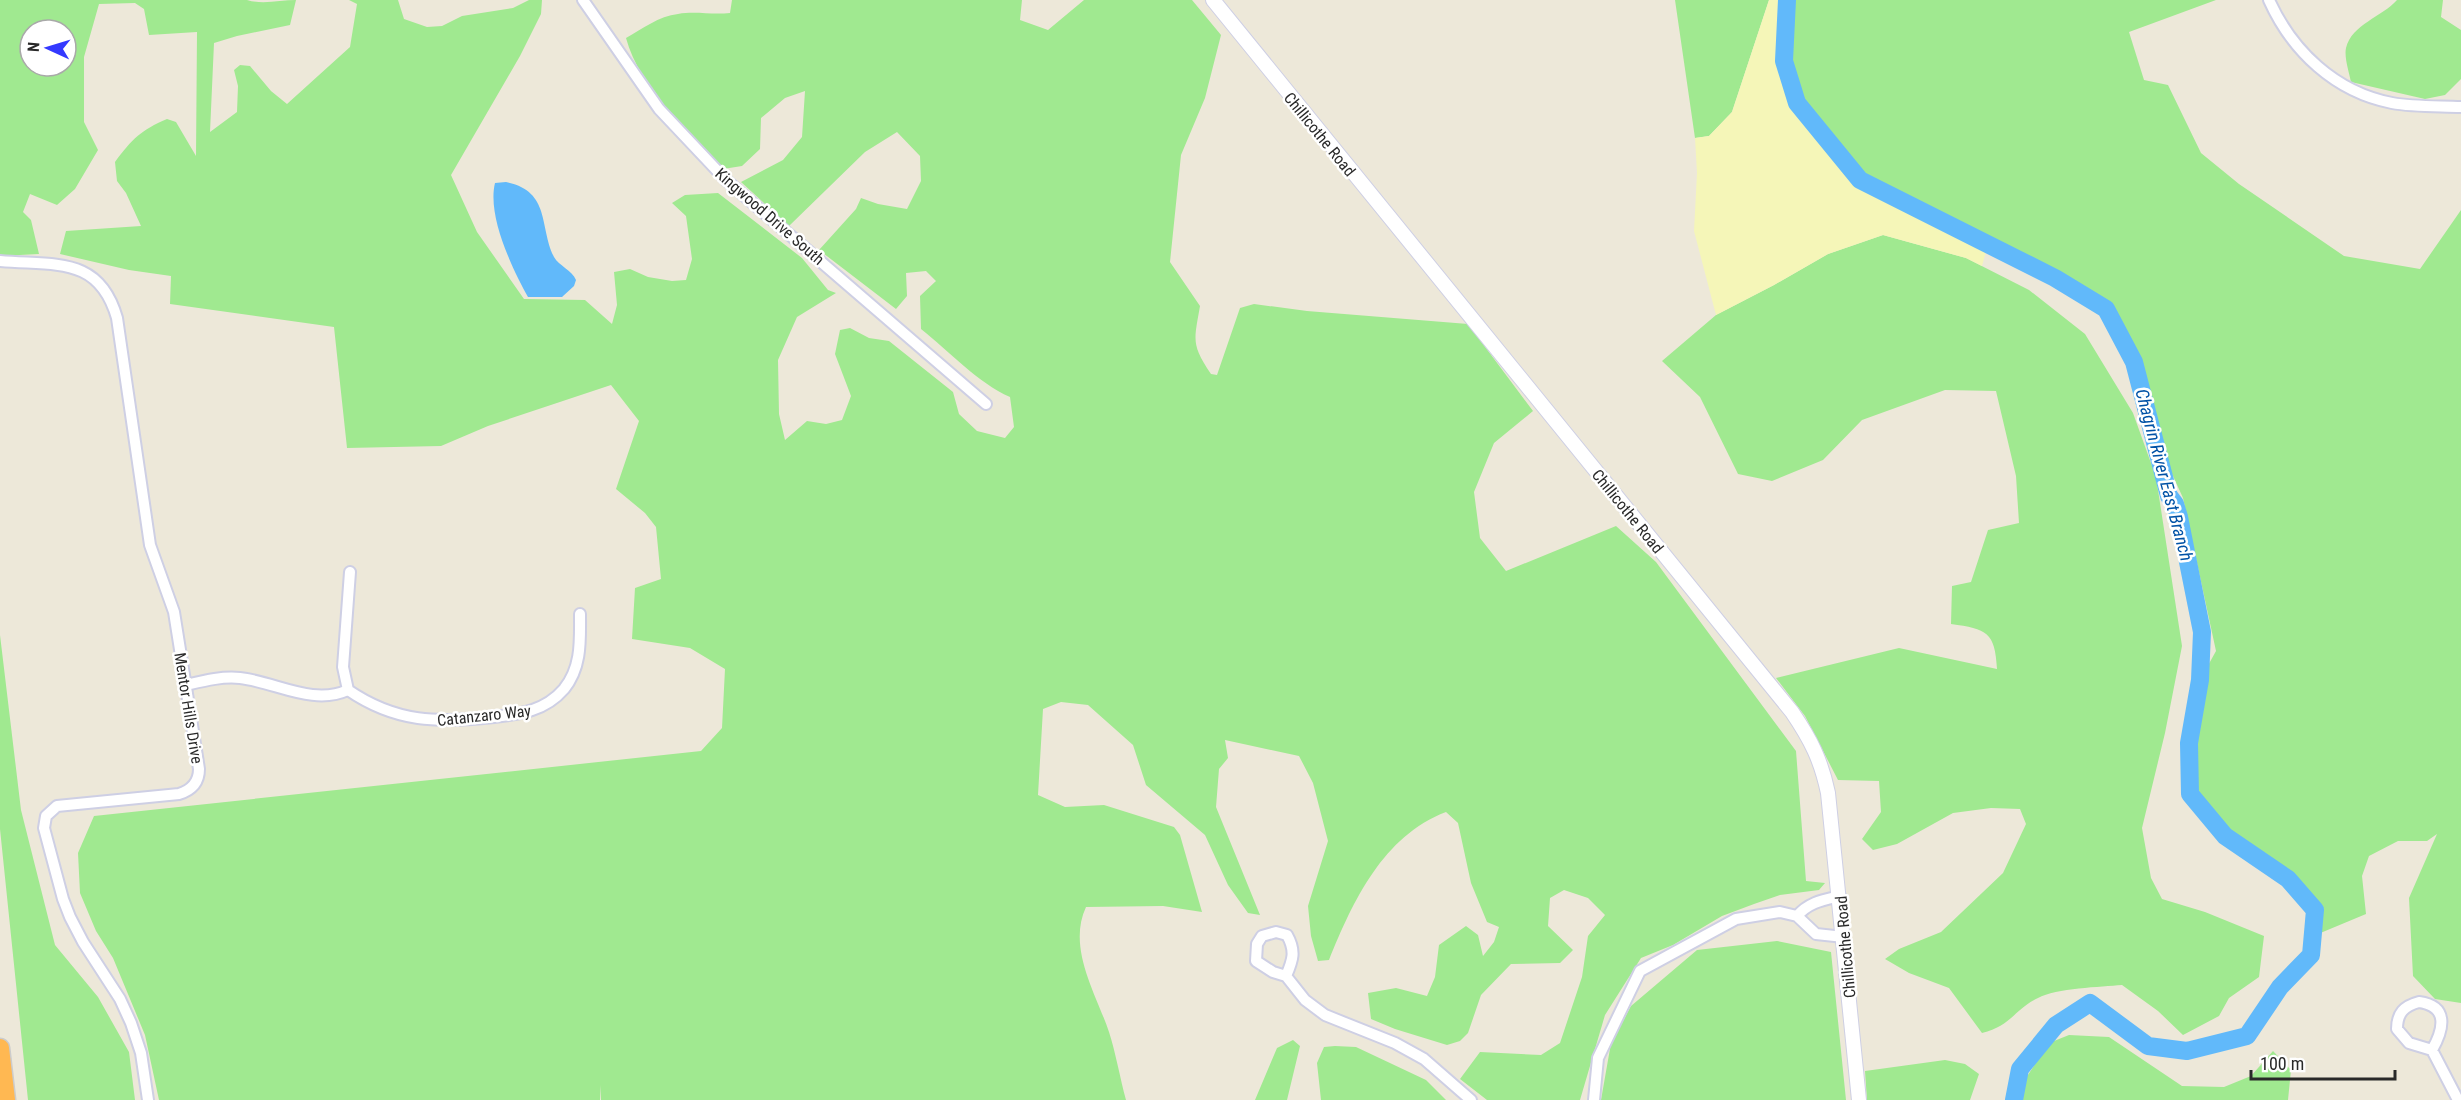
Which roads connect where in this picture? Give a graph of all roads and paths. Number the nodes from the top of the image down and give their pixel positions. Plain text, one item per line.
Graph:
1 (583, 0) edge
2 (1213, 0) edge
3 (2269, 0) edge
4 (2461, 107) edge
5 (0, 261) edge
6 (986, 404) dead end
7 (350, 572) dead end
8 (580, 614) dead end
9 (186, 685) junction
10 (348, 690) junction
11 (1840, 896) junction
12 (1797, 916) junction
13 (1844, 937) junction
14 (1286, 976) dead end
15 (0, 1048) edge
16 (2432, 1050) junction
17 (6, 1100) edge
18 (148, 1100) edge
19 (1471, 1100) edge
20 (1594, 1100) edge
21 (1859, 1100) edge
22 (2457, 1100) edge

1 - 6 street, Kingwood Drive South
2 - 11 main road, Chillicothe Road
3 - 4 street
5 - 9 street, Mentor Hills Drive
7 - 10 street
8 - 10 street, Catanzaro Way
9 - 10 street
9 - 18 street, Mentor Hills Drive
11 - 12 street
11 - 13 main road, Chillicothe Road
12 - 13 street
12 - 20 street
13 - 21 main road, Chillicothe Road
14 - 19 street
15 - 17 highway
16 - 16 street
16 - 22 street

